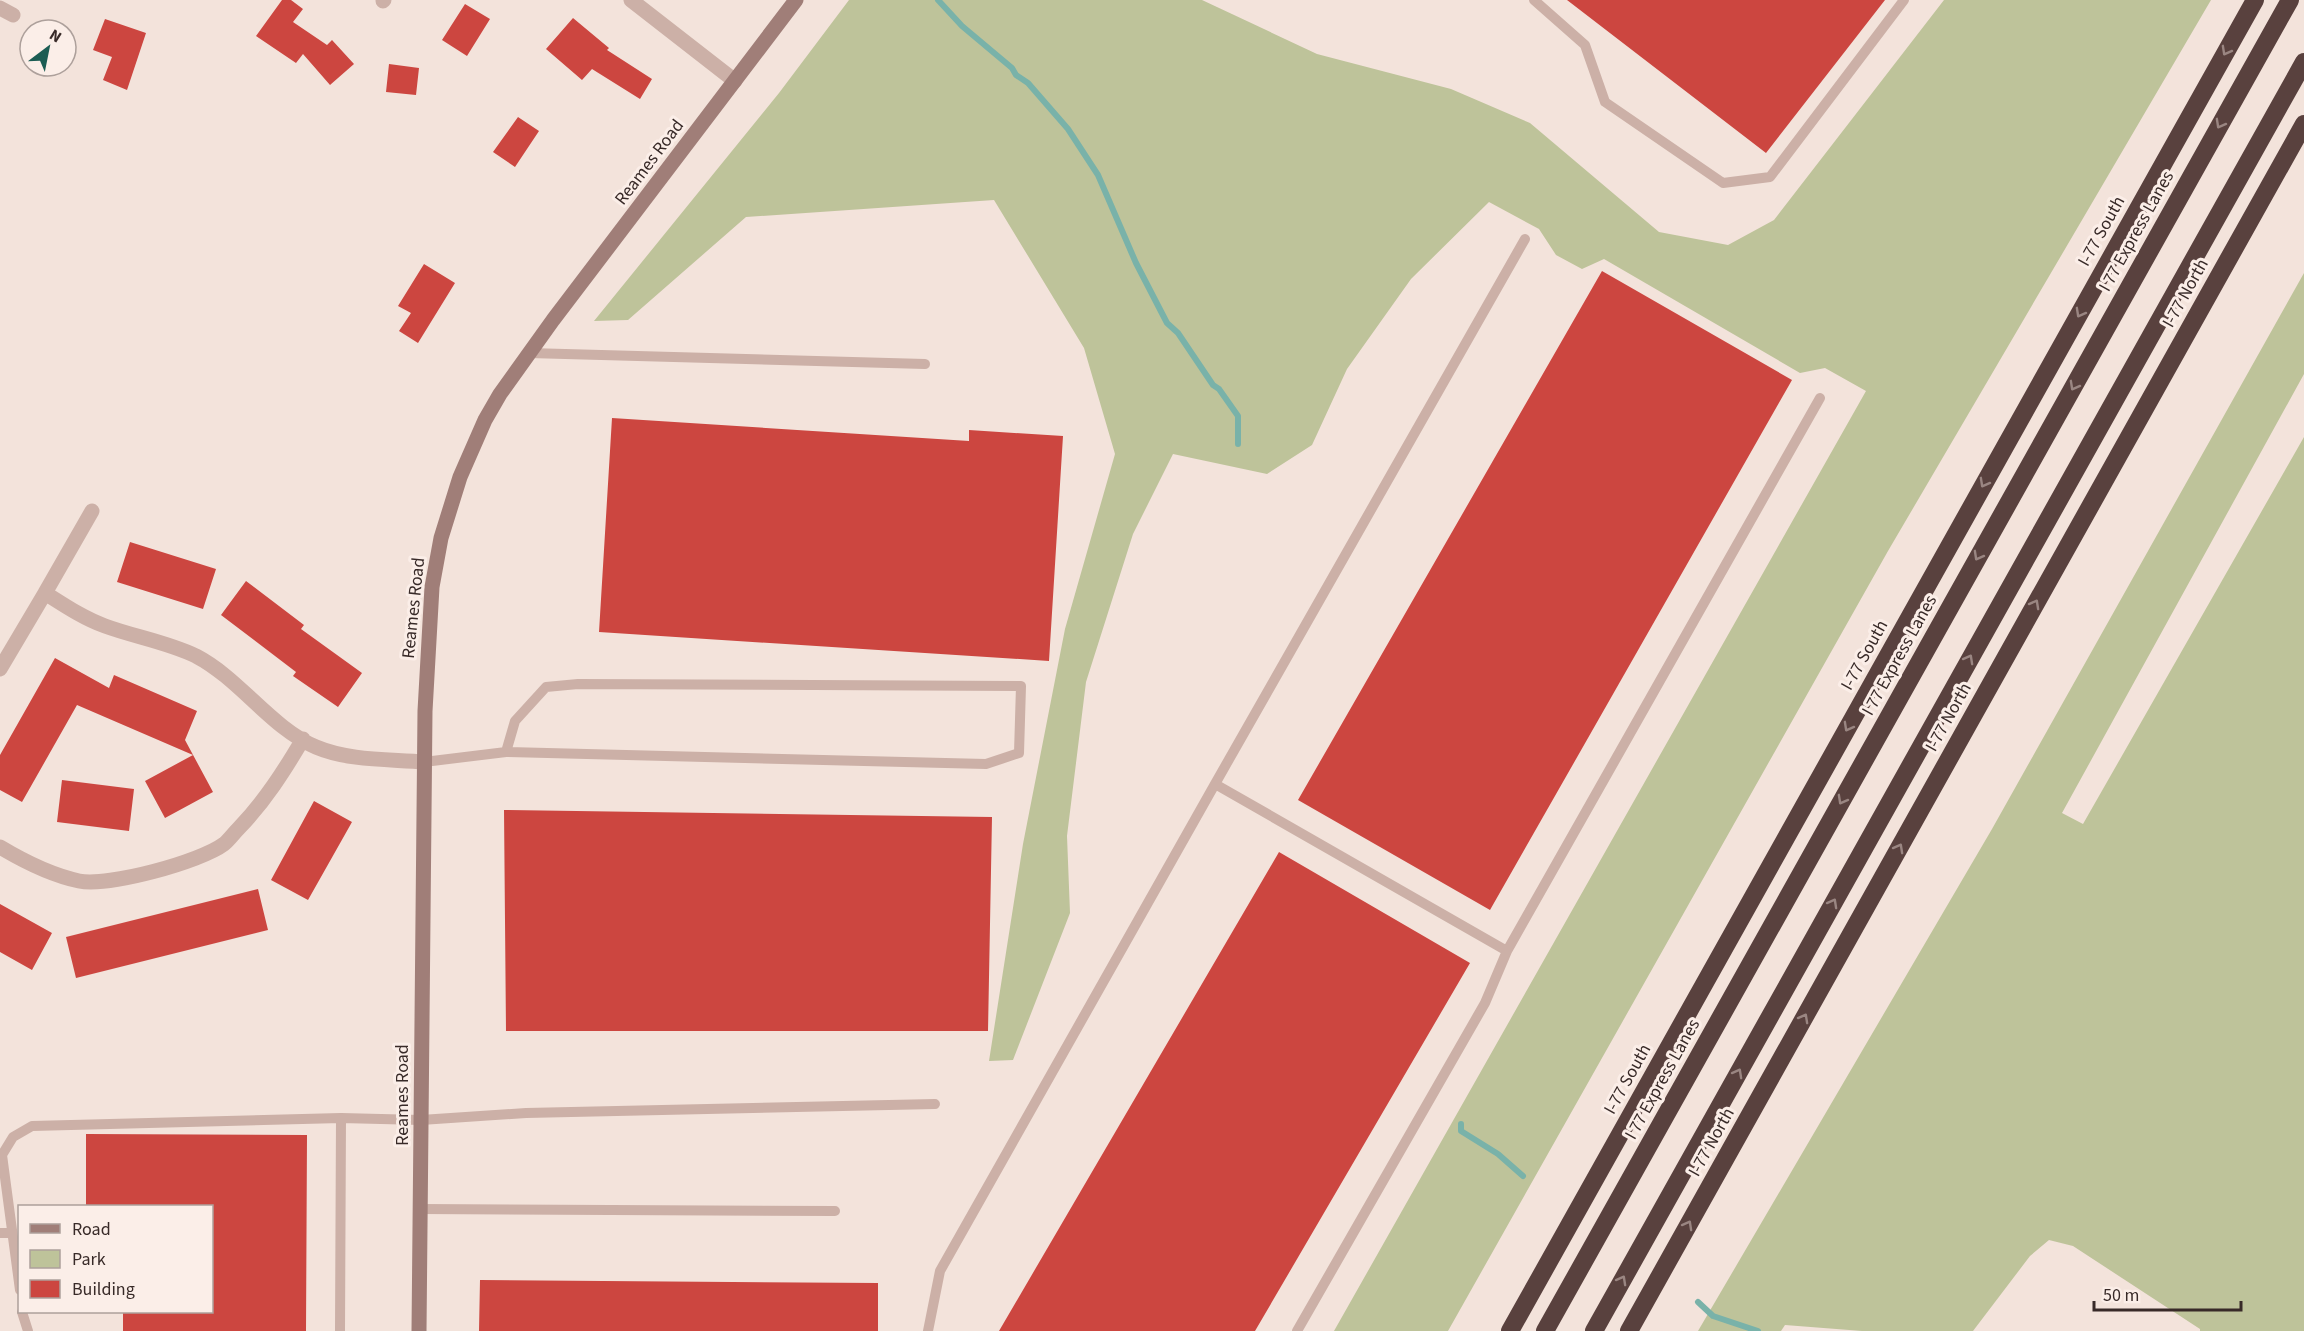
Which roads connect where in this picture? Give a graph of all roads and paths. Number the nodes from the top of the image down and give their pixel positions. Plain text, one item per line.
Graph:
1 (631, 0) edge
2 (796, 0) edge
3 (1534, 0) edge
4 (1904, 0) edge
5 (2255, 0) edge
6 (2290, 0) edge
7 (2304, 62) edge
8 (735, 81) junction
9 (2304, 124) edge
10 (1525, 239) dead end
11 (529, 353) junction
12 (925, 364) dead end
13 (1820, 398) dead end
14 (92, 511) dead end
15 (45, 593) junction
16 (0, 669) edge
17 (303, 739) junction
18 (506, 752) junction
19 (424, 762) junction
20 (1215, 784) junction
21 (0, 847) edge
22 (1507, 951) junction
23 (935, 1104) dead end
24 (341, 1118) junction
25 (421, 1120) junction
26 (420, 1209) junction
27 (835, 1211) dead end
28 (0, 1233) edge
29 (12, 1233) junction
30 (18, 1276) edge
31 (23, 1313) edge
32 (28, 1331) edge
33 (340, 1331) edge
34 (419, 1331) edge
35 (928, 1331) edge
36 (1297, 1331) edge
37 (1510, 1331) edge
38 (1545, 1331) edge
39 (1594, 1331) edge
40 (1629, 1331) edge

1 - 8 street
2 - 8 main road, Reames Road
3 - 4 lane
5 -> 37 highway, I-77 South
6 -> 38 highway, I 77 Express Lanes
39 -> 7 highway
8 - 11 main road, Reames Road
40 -> 9 highway, I-77 North
10 - 20 lane
11 - 12 lane
11 - 19 main road, Reames Road
13 - 22 lane
14 - 15 street
15 - 16 street
15 - 17 street
17 - 19 street
17 - 21 street
18 - 18 lane
18 - 19 lane
19 - 25 main road, Reames Road
20 - 22 lane
20 - 35 lane
22 - 36 lane
23 - 25 lane
24 - 25 lane
24 - 29 lane
24 - 33 lane
25 - 26 main road, Reames Road
26 - 27 lane
26 - 34 main road, Reames Road
28 - 29 lane
29 - 30 lane
31 - 32 lane

